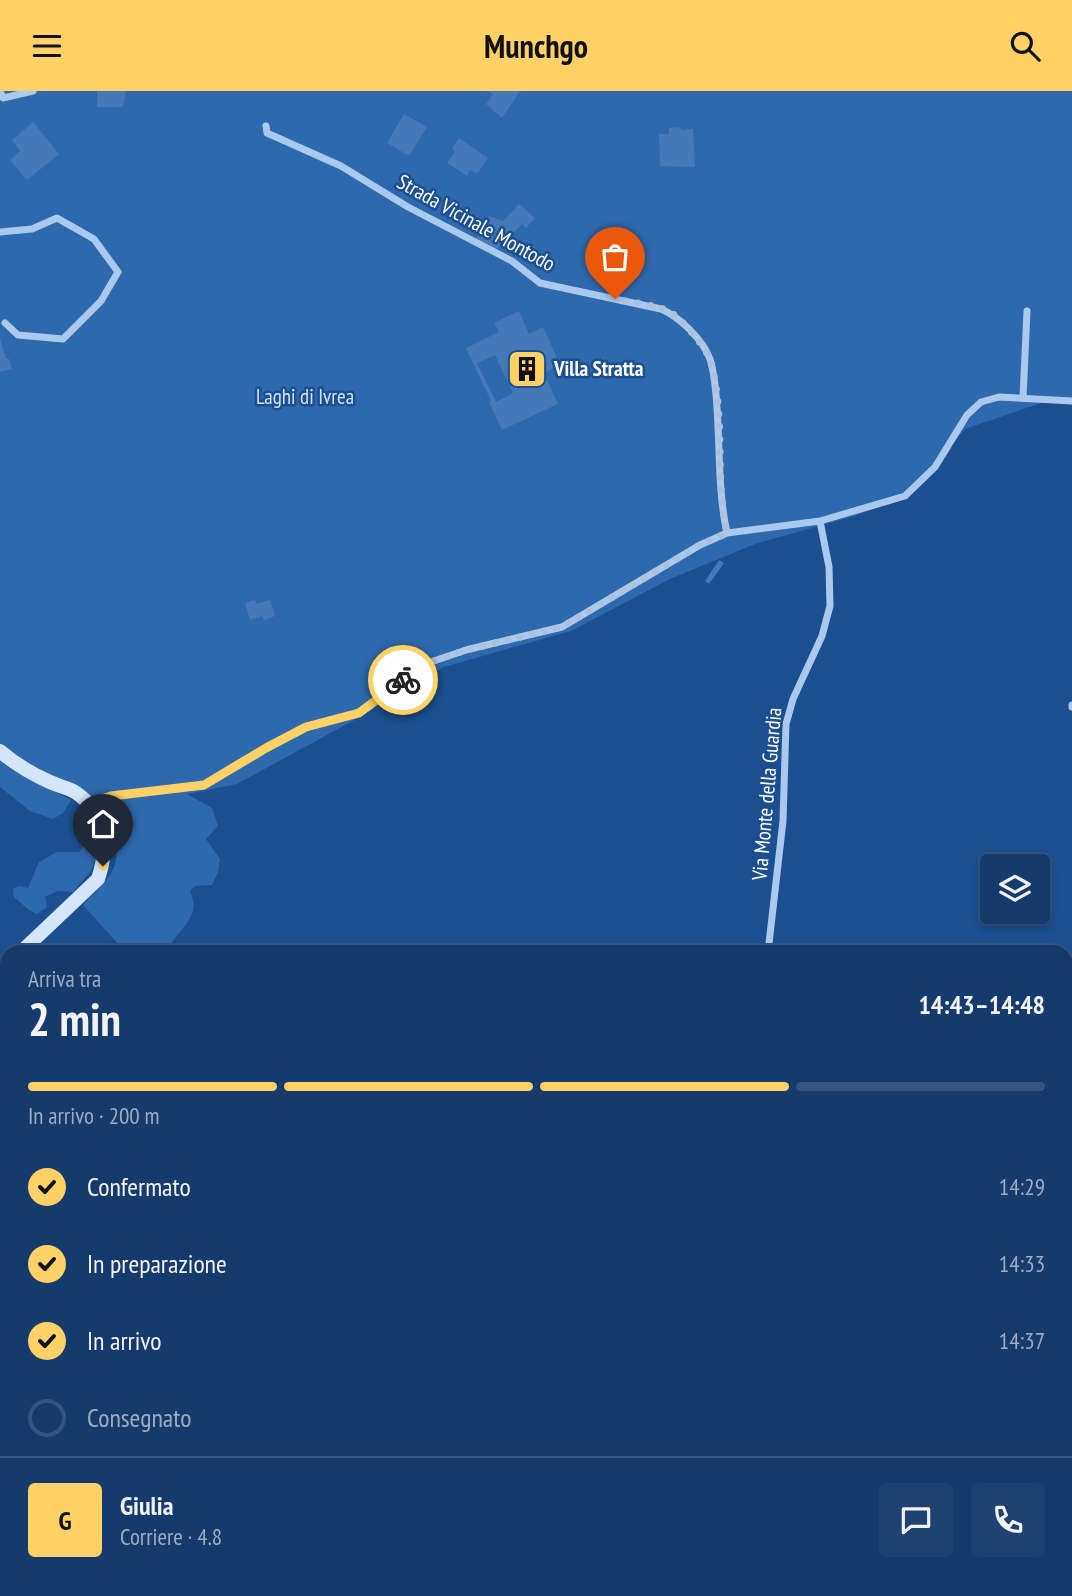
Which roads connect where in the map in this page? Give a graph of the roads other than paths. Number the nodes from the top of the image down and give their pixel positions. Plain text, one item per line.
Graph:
1 (0, 91) edge
2 (33, 91) edge
3 (267, 126) dead end
4 (0, 232) edge
5 (1027, 311) dead end
6 (5, 323) dead end
7 (1023, 398) junction
8 (1072, 401) edge
9 (820, 521) junction
10 (727, 533) junction
11 (0, 751) edge
12 (90, 803) junction
13 (28, 945) edge
14 (769, 945) edge

1 - 2 street
3 - 10 street, Strada Vicinale Montodo
4 - 6 street
5 - 7 street
7 - 8 street
7 - 9 street
9 - 10 street
9 - 14 street, Via Monte della Guardia
10 - 12 street
11 - 12 main road
12 - 13 main road

